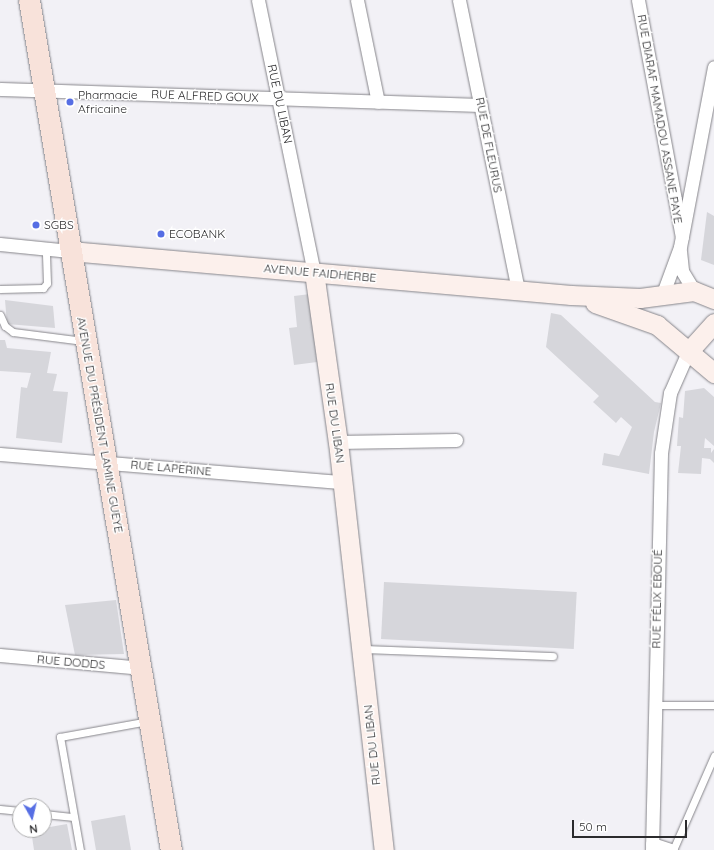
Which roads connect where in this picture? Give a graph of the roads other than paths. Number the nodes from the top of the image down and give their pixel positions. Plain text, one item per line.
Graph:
1 (29, 0) edge
2 (258, 0) edge
3 (357, 0) edge
4 (459, 0) edge
5 (638, 0) edge
6 (714, 67) edge
7 (0, 89) edge
8 (42, 90) junction
9 (279, 98) junction
10 (378, 102) junction
11 (482, 105) junction
12 (681, 242) junction
13 (0, 244) edge
14 (46, 249) junction
15 (70, 251) junction
16 (314, 272) junction
17 (0, 288) edge
18 (518, 290) junction
19 (694, 291) junction
20 (571, 295) junction
21 (662, 296) junction
22 (714, 299) edge
23 (0, 315) edge
24 (714, 323) edge
25 (657, 325) junction
26 (86, 341) junction
27 (688, 352) junction
28 (714, 373) edge
29 (456, 440) dead end
30 (338, 442) junction
31 (0, 454) edge
32 (107, 463) junction
33 (343, 482) junction
34 (362, 648) junction
35 (0, 656) edge
36 (553, 656) dead end
37 (142, 668) junction
38 (655, 705) junction
39 (714, 705) edge
40 (151, 721) junction
41 (714, 756) edge
42 (0, 809) edge
43 (12, 810) edge
44 (52, 815) edge
45 (74, 817) junction
46 (652, 847) edge
47 (80, 850) edge
48 (171, 850) edge
49 (384, 850) edge
50 (672, 850) edge

1 - 8 main road, AVENUE DU PRÉSIDENT LAMINE GUEYE
2 - 9 street, RUE DU LIBAN
3 - 10 street
4 - 11 street, RUE DE FLEURUS
5 - 12 street, RUE DIARAF MAMADOU ASSANE PAYE
6 - 12 street
7 - 8 street, RUE ALFRED GOUX
8 - 9 street, RUE ALFRED GOUX
8 - 15 main road, AVENUE DU PRÉSIDENT LAMINE GUEYE
9 - 10 street, RUE ALFRED GOUX
9 - 16 street, RUE DU LIBAN
10 - 11 street, RUE ALFRED GOUX
11 - 18 street, RUE DE FLEURUS
12 - 19 street
12 - 21 street
13 - 14 street
14 - 15 street
14 - 17 lane
15 - 16 street, AVENUE FAIDHERBE
15 - 26 main road, AVENUE DU PRÉSIDENT LAMINE GUEYE
16 - 18 street, AVENUE FAIDHERBE
16 - 30 street, RUE DU LIBAN
18 - 20 street, AVENUE FAIDHERBE
19 - 21 street, AVENUE FAIDHERBE
19 - 22 street
20 - 21 street, AVENUE FAIDHERBE
20 - 25 street, AVENUE FAIDHERBE
21 - 25 street
23 - 26 lane
24 - 27 street
25 - 27 street, AVENUE FAIDHERBE
26 - 32 main road, AVENUE DU PRÉSIDENT LAMINE GUEYE
27 - 28 street, AVENUE FAIDHERBE
27 - 38 street, RUE FÉLIX EBOUÉ
29 - 30 street
30 - 33 street, RUE DU LIBAN
31 - 32 street, RUE LAPERINE
32 - 33 street, RUE LAPERINE
32 - 37 main road, AVENUE DU PRÉSIDENT LAMINE GUEYE
33 - 34 street, RUE DU LIBAN
34 - 36 lane
34 - 49 street, RUE DU LIBAN
35 - 37 street, RUE DODDS
37 - 40 main road, AVENUE DU PRÉSIDENT LAMINE GUEYE
38 - 39 lane
38 - 46 street, RUE FÉLIX EBOUÉ
40 - 45 lane
40 - 48 main road, AVENUE DU PRÉSIDENT LAMINE GUEYE
41 - 50 lane
42 - 43 lane
44 - 45 lane
45 - 47 lane
46 - 50 street

